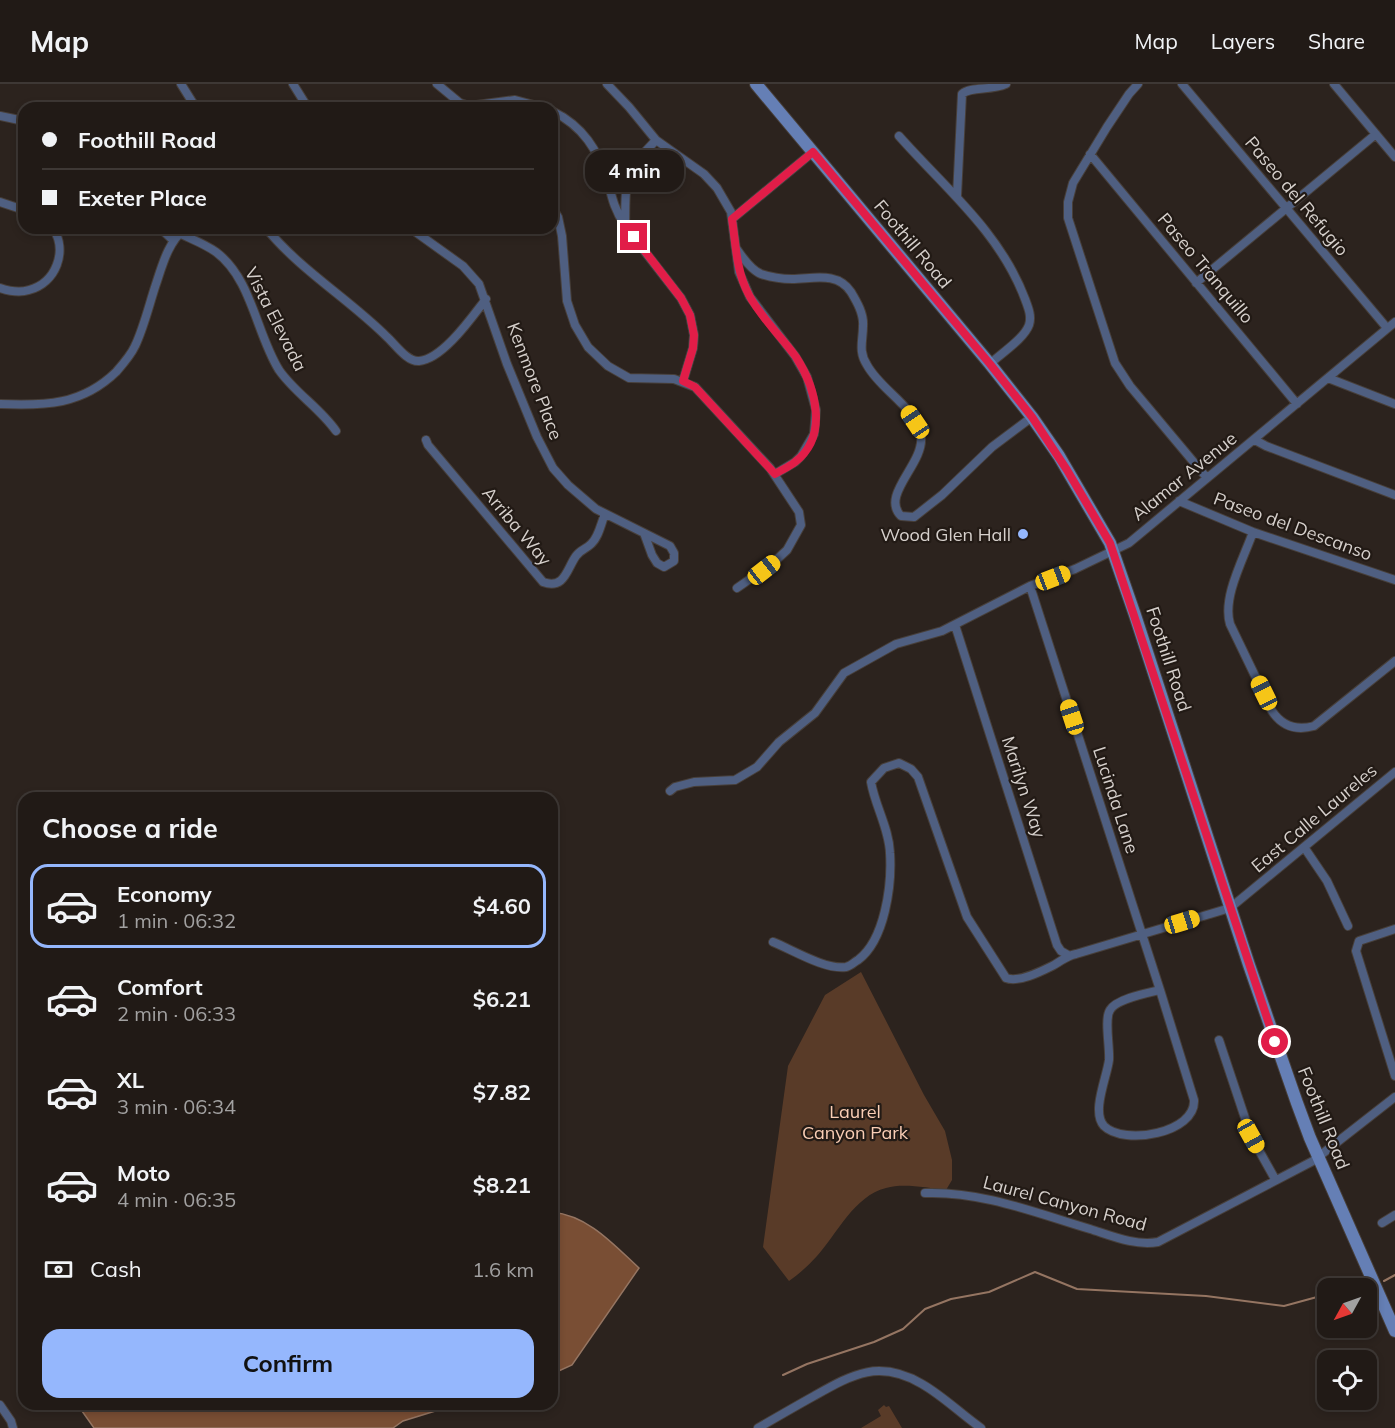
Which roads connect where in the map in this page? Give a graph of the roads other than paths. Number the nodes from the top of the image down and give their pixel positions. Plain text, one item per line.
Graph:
1 (181, 84) edge
2 (293, 84) edge
3 (437, 84) edge
4 (607, 84) edge
5 (756, 84) edge
6 (1006, 84) edge
7 (1138, 84) edge
8 (1182, 84) edge
9 (1334, 84) edge
10 (192, 102) edge
11 (304, 102) edge
12 (460, 102) edge
13 (499, 102) edge
14 (522, 102) edge
15 (558, 115) edge
16 (0, 116) edge
17 (18, 120) edge
18 (1376, 134) junction
19 (899, 136) dead end
20 (656, 140) junction
21 (813, 152) junction
22 (1090, 154) junction
23 (1395, 157) edge
24 (957, 196) junction
25 (0, 202) edge
26 (18, 208) edge
27 (1286, 208) junction
28 (558, 217) edge
29 (732, 219) junction
30 (625, 226) junction
31 (56, 234) edge
32 (179, 234) edge
33 (273, 234) edge
34 (418, 234) edge
35 (736, 248) junction
36 (1196, 283) junction
37 (0, 288) edge
38 (486, 299) junction
39 (1395, 322) edge
40 (1387, 328) junction
41 (990, 364) junction
42 (1328, 378) junction
43 (683, 381) junction
44 (0, 404) edge
45 (1297, 404) junction
46 (1395, 404) edge
47 (1032, 417) junction
48 (336, 431) dead end
49 (426, 440) dead end
50 (1255, 440) junction
51 (775, 474) junction
52 (1207, 478) junction
53 (1395, 495) edge
54 (1179, 501) junction
55 (605, 514) junction
56 (1253, 532) junction
57 (644, 533) dead end
58 (1114, 551) junction
59 (1395, 580) edge
60 (1030, 586) junction
61 (737, 588) dead end
62 (955, 625) junction
63 (1395, 661) edge
64 (1394, 775) edge
65 (670, 790) dead end
66 (1304, 847) junction
67 (1230, 908) junction
68 (1348, 926) dead end
69 (1395, 929) edge
70 (1142, 934) junction
71 (773, 942) dead end
72 (1068, 955) junction
73 (1160, 990) junction
74 (1219, 1041) dead end
75 (1395, 1076) edge
76 (1395, 1097) edge
77 (1319, 1157) junction
78 (1275, 1179) junction
79 (925, 1193) dead end
80 (1395, 1215) edge
81 (1382, 1224) dead end
82 (1395, 1331) edge
83 (0, 1405) edge
84 (13, 1428) edge
85 (758, 1428) edge
86 (981, 1428) edge

1 - 10 street
2 - 11 street
3 - 12 street
4 - 20 street
5 - 21 main road, Foothill Road
6 - 24 street
7 - 22 street, Paseo del Descanso
8 - 27 street, Paseo del Refugio
9 - 18 street
13 - 14 street
15 - 30 street
16 - 17 street
18 - 23 street
18 - 27 street
19 - 24 street
20 - 29 street
20 - 30 street
21 - 29 street
21 - 41 main road, Foothill Road
22 - 36 street, Paseo Tranquillo
22 - 52 street, Paseo del Descanso
24 - 41 street
25 - 26 street
27 - 36 street
27 - 40 street, Paseo del Refugio
28 - 43 street
29 - 35 street
30 - 43 street
31 - 37 street
32 - 44 street
32 - 48 street, Vista Elevada
33 - 38 street
34 - 38 street, Kenmore Place
35 - 47 street
35 - 51 street
36 - 45 street, Paseo Tranquillo
38 - 55 street, Kenmore Place
39 - 40 street, Alamar Avenue
40 - 42 street, Alamar Avenue
41 - 47 main road, Foothill Road
42 - 45 street, Alamar Avenue
42 - 46 street
43 - 51 street
45 - 50 street, Alamar Avenue
47 - 58 main road, Foothill Road
49 - 55 street, Arriba Way
50 - 52 street, Alamar Avenue
50 - 53 street
51 - 61 street
52 - 54 street, Alamar Avenue
54 - 56 street, Paseo del Descanso
54 - 58 street, Alamar Avenue
55 - 57 street, Kenmore Place
56 - 59 street, Paseo del Descanso
56 - 63 street
58 - 60 street, Alamar Avenue
58 - 67 main road, Foothill Road
60 - 62 street, Alamar Avenue
60 - 70 street, Lucinda Lane
62 - 65 street, Alamar Avenue
62 - 72 street, Marilyn Way
64 - 66 street, East Calle Laureles
66 - 67 street, East Calle Laureles
66 - 68 street
67 - 70 street, East Calle Laureles
67 - 77 main road, Foothill Road
69 - 75 street
70 - 72 street, East Calle Laureles
70 - 73 street, Lucinda Lane
71 - 72 street, East Calle Laureles
73 - 73 street, Lucinda Lane
74 - 78 street
76 - 77 street, Laurel Canyon Road
77 - 78 street, Laurel Canyon Road
77 - 82 main road, Foothill Road
78 - 79 street, Laurel Canyon Road
80 - 81 street
83 - 84 street
85 - 86 street

